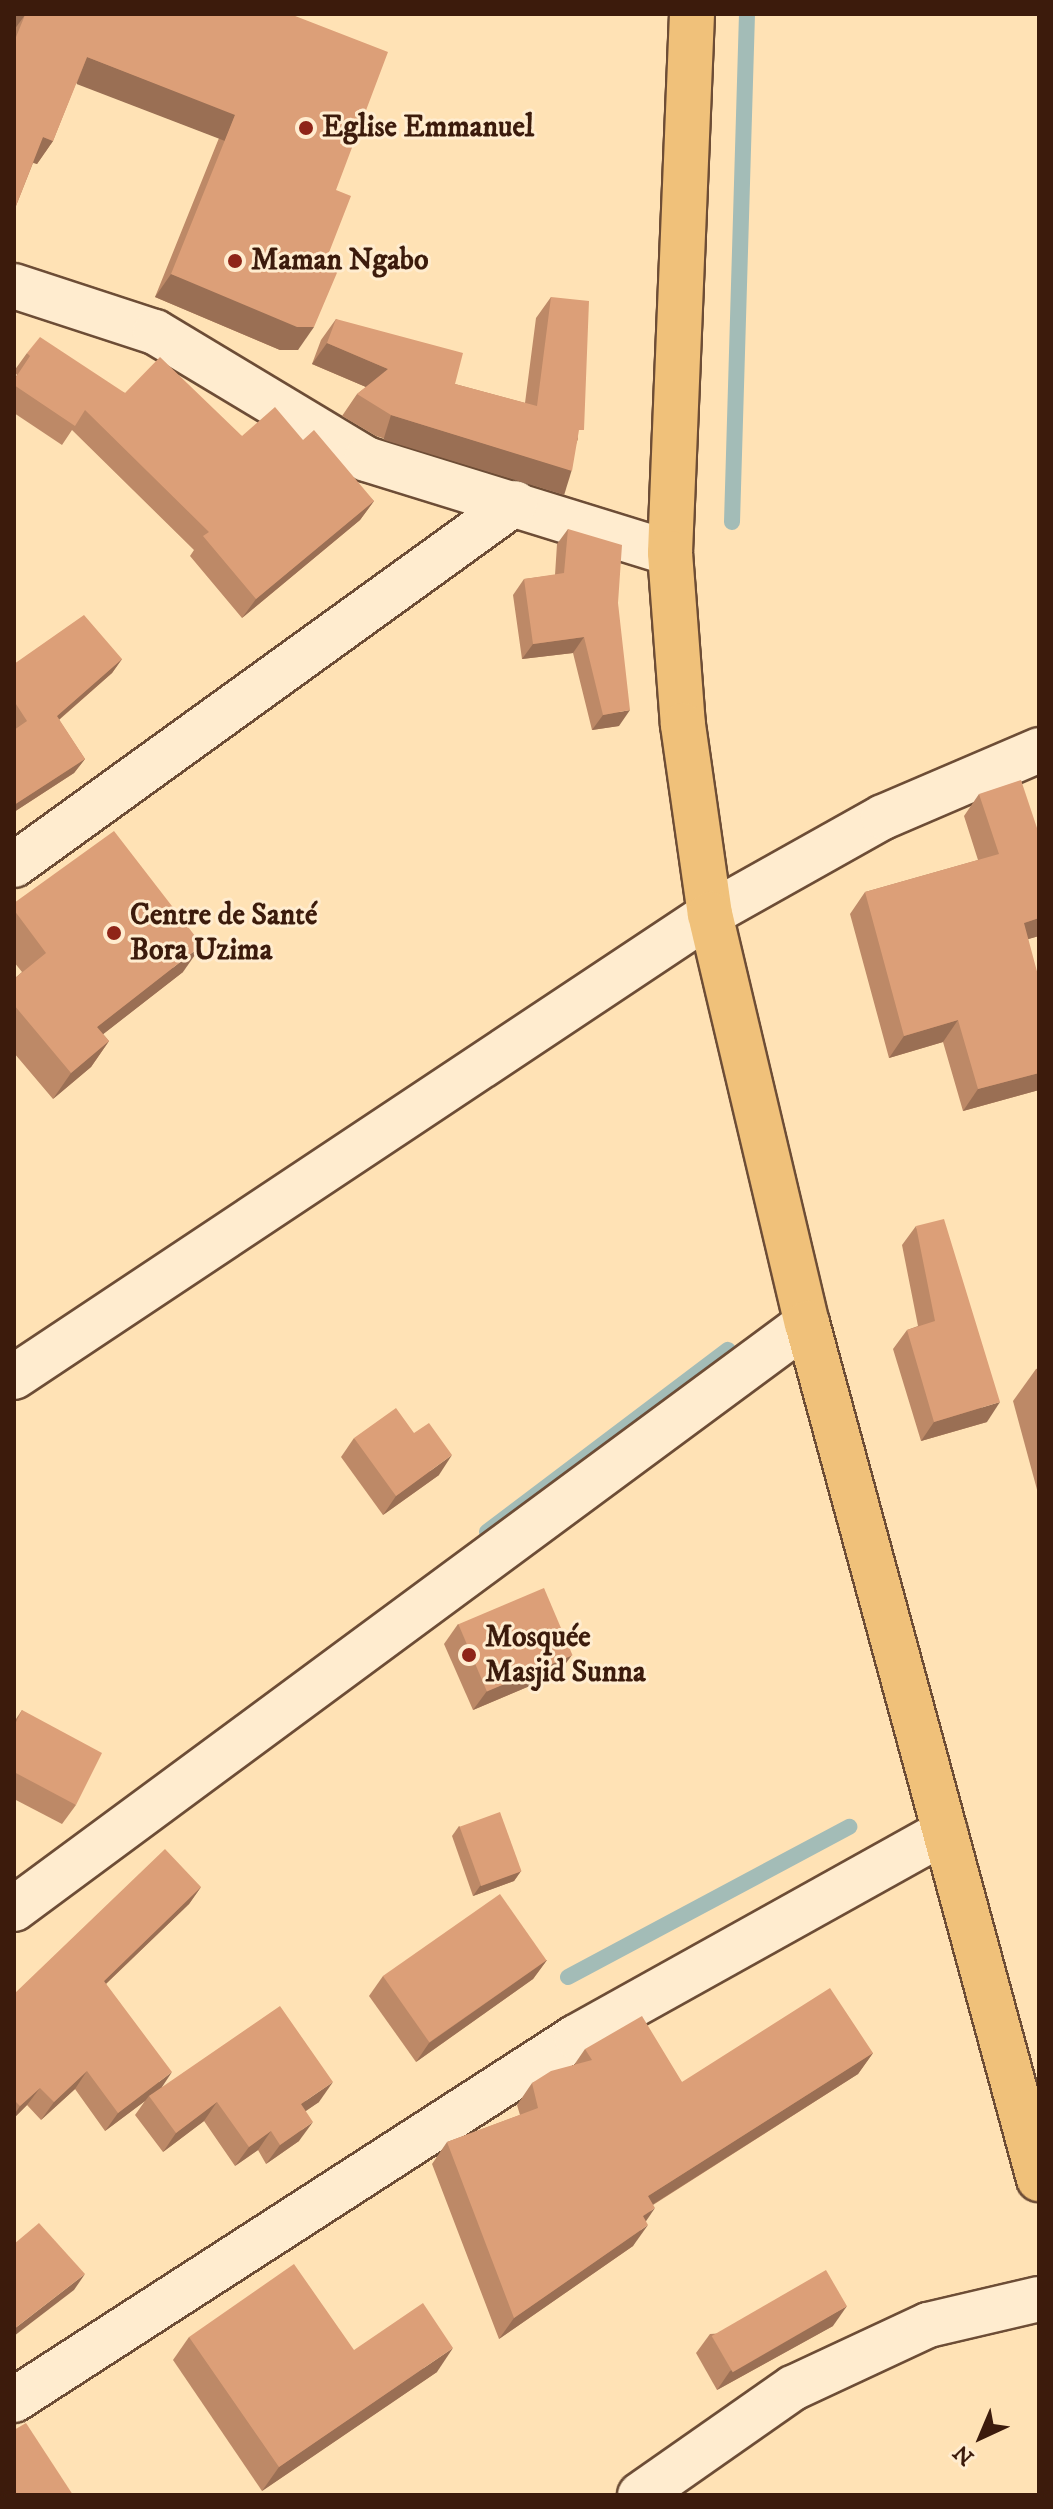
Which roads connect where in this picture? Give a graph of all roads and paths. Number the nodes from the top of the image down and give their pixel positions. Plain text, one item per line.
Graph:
1 (692, 14) edge
2 (14, 286) edge
3 (515, 503) junction
4 (670, 553) junction
5 (1039, 750) edge
6 (14, 865) edge
7 (710, 914) junction
8 (807, 1323) junction
9 (14, 1377) edge
10 (945, 1832) junction
11 (14, 1909) edge
12 (1039, 2179) edge
13 (1039, 2299) edge
14 (14, 2400) edge
15 (640, 2495) edge

1 - 4 main road
2 - 3 street
3 - 4 street
3 - 6 street
4 - 7 main road
5 - 7 street
7 - 8 main road
7 - 9 street
8 - 10 main road
8 - 11 street
10 - 12 main road
10 - 14 street
13 - 15 street

